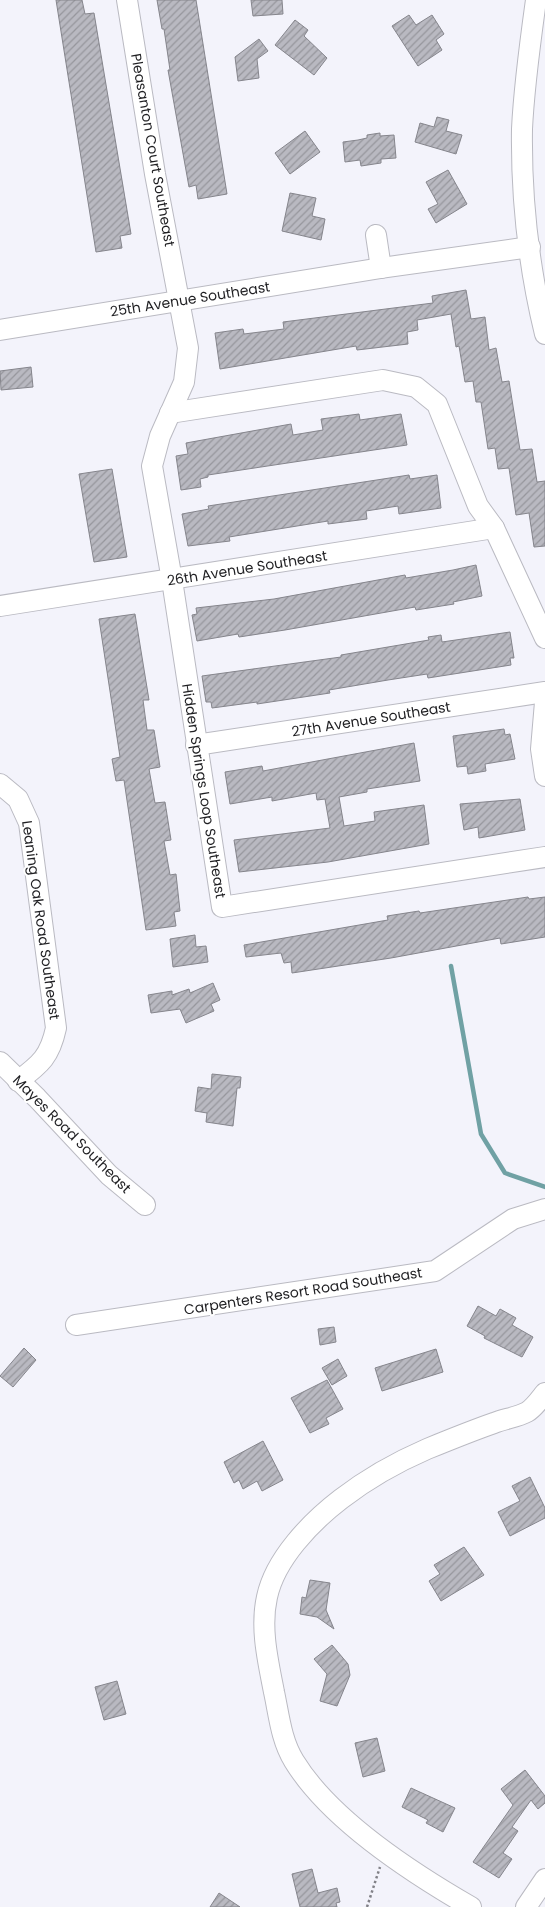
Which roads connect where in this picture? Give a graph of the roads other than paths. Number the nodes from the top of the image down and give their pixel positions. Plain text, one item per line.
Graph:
1 (127, 0) edge
2 (536, 0) edge
3 (376, 235) dead end
4 (530, 247) junction
5 (381, 268) junction
6 (180, 300) junction
7 (0, 330) edge
8 (545, 334) edge
9 (170, 413) junction
10 (494, 528) junction
11 (172, 580) junction
12 (0, 606) edge
13 (545, 638) edge
14 (545, 692) edge
15 (545, 702) edge
16 (196, 745) junction
17 (545, 776) edge
18 (0, 784) edge
19 (545, 857) edge
20 (0, 1062) edge
21 (18, 1080) junction
22 (145, 1205) dead end
23 (545, 1209) edge
24 (76, 1325) dead end
25 (545, 1393) edge
26 (545, 1879) edge
27 (472, 1907) edge
28 (526, 1907) edge

1 - 6 street, Pleasanton Court Southeast
2 - 4 street
3 - 5 street
4 - 5 street, 25th Avenue Southeast
4 - 8 street
5 - 6 street, 25th Avenue Southeast
6 - 7 street, 25th Avenue Southeast
6 - 9 street, Hidden Springs Loop Southeast
9 - 10 street
9 - 11 street, Hidden Springs Loop Southeast
10 - 11 street, 26th Avenue Southeast
10 - 13 street
11 - 12 street, 26th Avenue Southeast
11 - 16 street, Hidden Springs Loop Southeast
14 - 16 street, 27th Avenue Southeast
15 - 17 street
16 - 19 street, Hidden Springs Loop Southeast
18 - 21 street, Leaning Oak Road Southeast
20 - 21 street, Mayes Road Southeast
21 - 22 street, Mayes Road Southeast
23 - 24 street, Carpenters Resort Road Southeast
25 - 27 street
26 - 28 street

